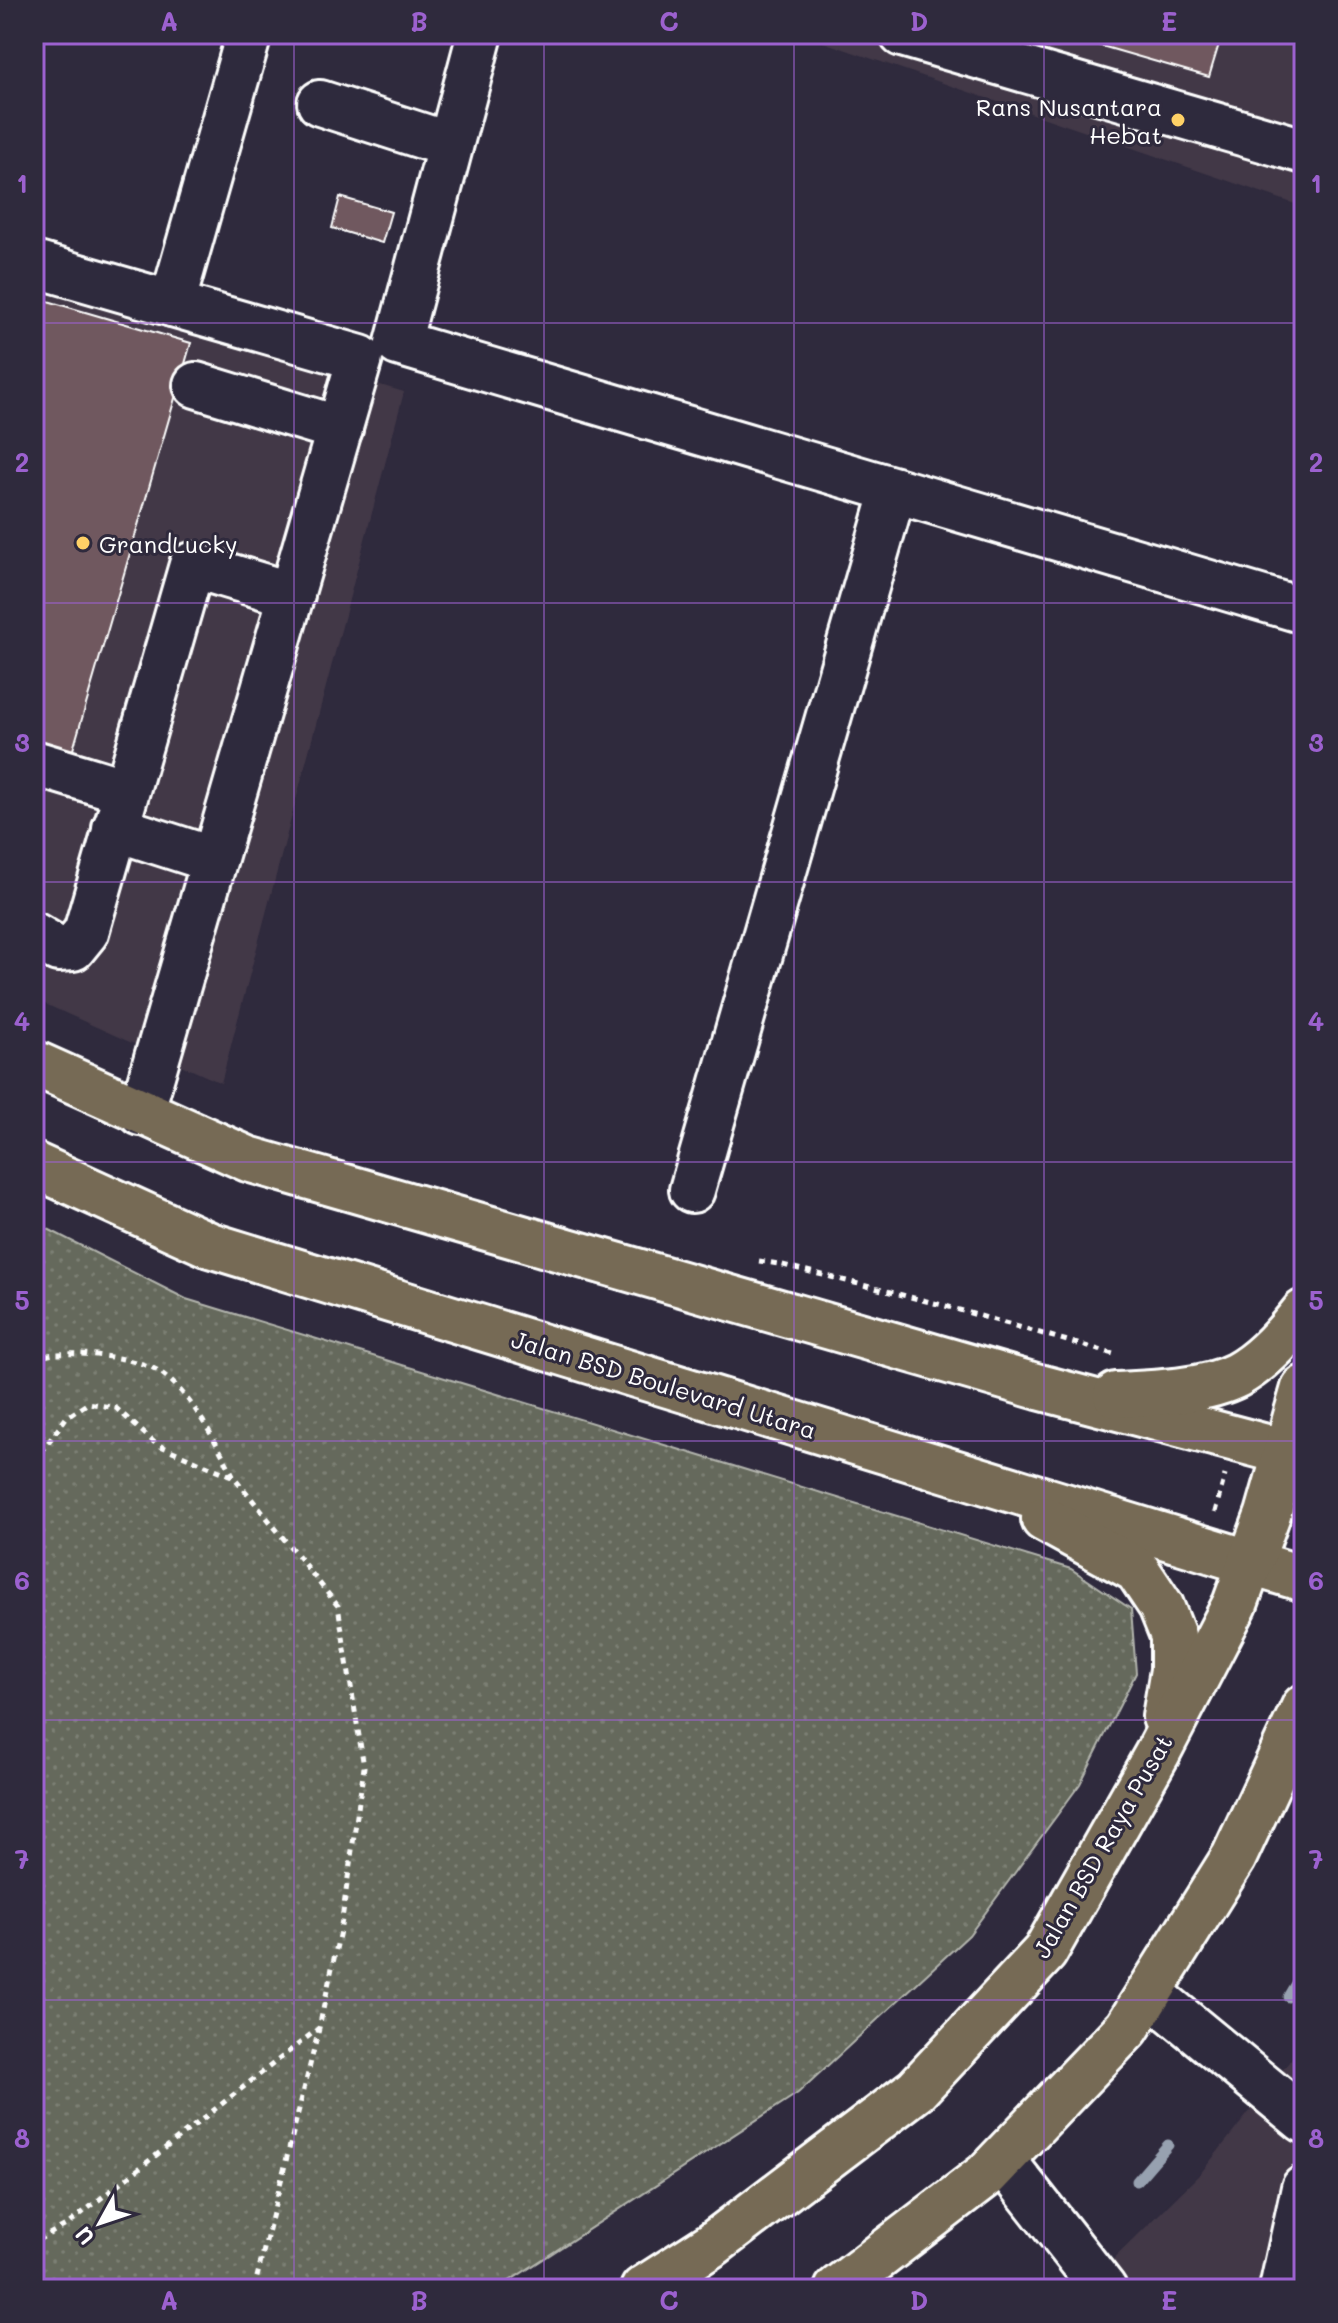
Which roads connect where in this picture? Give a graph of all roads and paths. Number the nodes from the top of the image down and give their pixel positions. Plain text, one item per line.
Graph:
1 (249, 34) edge
2 (480, 34) edge
3 (902, 34) edge
4 (320, 103) dead end
5 (450, 145) junction
6 (1304, 151) edge
7 (34, 264) edge
8 (172, 304) junction
9 (196, 385) dead end
10 (340, 429) junction
11 (894, 490) junction
12 (292, 595) junction
13 (1304, 611) edge
14 (34, 763) edge
15 (121, 809) junction
16 (214, 860) junction
17 (34, 935) edge
18 (34, 1063) edge
19 (141, 1113) junction
20 (34, 1165) edge
21 (692, 1190) dead end
22 (752, 1260) dead end
23 (1304, 1312) edge
24 (1124, 1357) dead end
25 (34, 1359) edge
26 (1304, 1388) edge
27 (1082, 1398) junction
28 (1236, 1438) junction
29 (1295, 1454) edge
30 (34, 1462) edge
31 (234, 1477) junction
32 (991, 1484) junction
33 (1204, 1549) junction
34 (1252, 1564) junction
35 (1304, 1579) edge
36 (1304, 1707) edge
37 (1157, 1754) junction
38 (1304, 1763) edge
39 (1234, 1857) junction
40 (1150, 1993) junction
41 (319, 2028) junction
42 (1304, 2120) edge
43 (1002, 2159) junction
44 (1304, 2188) edge
45 (34, 2242) edge
46 (254, 2289) edge
47 (643, 2289) edge
48 (837, 2289) edge
49 (1104, 2289) edge
50 (1282, 2289) edge

1 - 8 lane
2 - 5 lane
3 - 6 lane
4 - 5 lane
5 - 11 lane
7 - 8 lane
8 - 10 lane
9 - 10 lane
10 - 12 lane
11 - 13 lane
11 - 21 lane
12 - 15 lane
12 - 16 lane
14 - 15 lane
15 - 16 lane
15 - 17 lane
16 - 19 lane
18 - 19 main road
19 - 27 main road
20 - 32 main road, Jalan BSD Boulevard Utara
22 - 24 path
23 - 27 main road
25 - 31 path
26 - 29 main road, Jalan BSD Raya Pusat
27 - 28 main road
28 - 29 main road
28 - 33 path
29 - 34 main road, Jalan BSD Raya Pusat
30 - 31 path
31 - 41 path
32 - 33 main road, Jalan BSD Boulevard Utara
32 - 37 main road
33 - 34 main road, Jalan BSD Boulevard Utara
34 - 35 main road, Jalan BSD Boulevard Utara
34 - 37 main road, Jalan BSD Raya Pusat
36 - 39 main road
37 - 47 main road, Jalan BSD Raya Pusat
38 - 39 main road
39 - 40 main road
40 - 42 lane
40 - 43 main road
41 - 45 path
41 - 46 path
43 - 48 main road
43 - 49 lane
44 - 50 lane

